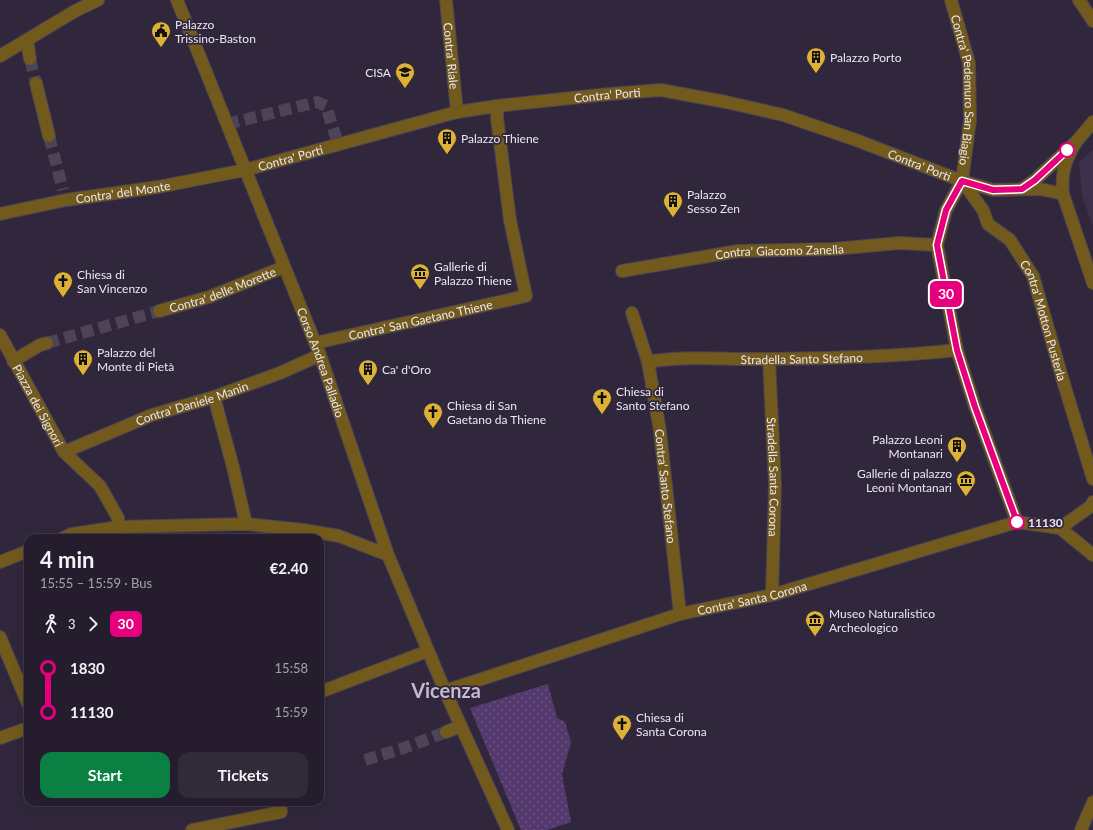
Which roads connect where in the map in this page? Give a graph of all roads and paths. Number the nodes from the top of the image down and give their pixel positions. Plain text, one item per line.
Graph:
1 (98, 0) edge
2 (177, 0) edge
3 (446, 0) edge
4 (951, 0) edge
5 (1079, 0) edge
6 (1093, 21) edge
7 (27, 40) junction
8 (0, 56) edge
9 (30, 59) tunnel mouth
10 (36, 83) tunnel mouth
11 (497, 106) junction
12 (457, 112) junction
13 (1093, 124) edge
14 (49, 136) tunnel mouth
15 (1076, 142) junction
16 (246, 170) junction
17 (962, 181) junction
18 (1022, 189) junction
19 (1063, 194) junction
20 (0, 214) edge
21 (937, 245) junction
22 (284, 267) junction
23 (622, 271) dead end
24 (1093, 283) edge
25 (159, 311) tunnel mouth
26 (632, 313) dead end
27 (0, 335) edge
28 (47, 342) tunnel mouth
29 (315, 343) junction
30 (957, 350) junction
31 (320, 355) junction
32 (768, 360) junction
33 (13, 361) junction
34 (648, 362) junction
35 (214, 398) junction
36 (65, 453) junction
37 (1093, 479) edge
38 (1093, 502) edge
39 (1017, 522) junction
40 (246, 524) junction
41 (119, 527) junction
42 (1060, 528) junction
43 (72, 534) edge
44 (24, 553) edge
45 (388, 555) junction
46 (1093, 555) edge
47 (0, 562) edge
48 (772, 595) junction
49 (680, 614) junction
50 (0, 637) edge
51 (428, 651) junction
52 (324, 690) edge
53 (445, 691) junction
54 (24, 694) edge
55 (461, 726) junction
56 (24, 729) edge
57 (446, 732) tunnel mouth
58 (0, 738) edge
59 (1093, 802) edge
60 (280, 806) edge
61 (192, 830) edge
62 (508, 830) edge
63 (1081, 830) edge

1 - 7 street
2 - 16 street, Corso Andrea Palladio
3 - 12 street, Contra' Riale
4 - 17 street, Contra' Pedemuro San Biagio
5 - 6 street
7 - 8 street
7 - 9 street
10 - 14 street
11 - 12 street, Contra' Porti
11 - 17 street, Contra' Porti
11 - 29 street, Contra' San Gaetano Thiene
12 - 16 street, Contra' Porti
13 - 15 street
15 - 18 street
15 - 19 street
16 - 20 street, Contra' del Monte
16 - 22 street, Corso Andrea Palladio
17 - 18 street, Contra' Porti
17 - 21 street
17 - 37 street, Contra' Motton Pusterla
18 - 19 street, Contra' Porti
19 - 24 street
21 - 23 street, Contra' Giacomo Zanella
21 - 30 street
22 - 25 street, Contra' delle Morette
22 - 29 street, Corso Andrea Palladio
26 - 34 street, Contra' Santo Stefano
27 - 33 street, Piazza dei Signori
28 - 33 street
29 - 31 street, Corso Andrea Palladio
30 - 32 street, Stradella Santo Stefano
30 - 39 street
31 - 35 street, Contra' Daniele Manin
31 - 45 street, Corso Andrea Palladio
32 - 34 street, Stradella Santo Stefano
32 - 48 street, Stradella Santa Corona
33 - 36 street, Piazza dei Signori
34 - 49 street, Contra' Santo Stefano
35 - 36 street, Contra' Daniele Manin
35 - 40 street
36 - 41 street, Piazza dei Signori
38 - 42 street
39 - 42 street, Contra' Santa Corona
39 - 48 street, Contra' Santa Corona
40 - 41 street
40 - 45 street
41 - 43 street
42 - 46 street
44 - 47 street
45 - 51 street, Corso Andrea Palladio
48 - 49 street, Contra' Santa Corona
49 - 53 street, Contra' Santa Corona
50 - 54 street
51 - 52 street
51 - 53 street, Corso Andrea Palladio
53 - 55 street, Corso Andrea Palladio
55 - 57 street
55 - 62 street, Corso Andrea Palladio
56 - 58 street
59 - 63 street
60 - 61 street

